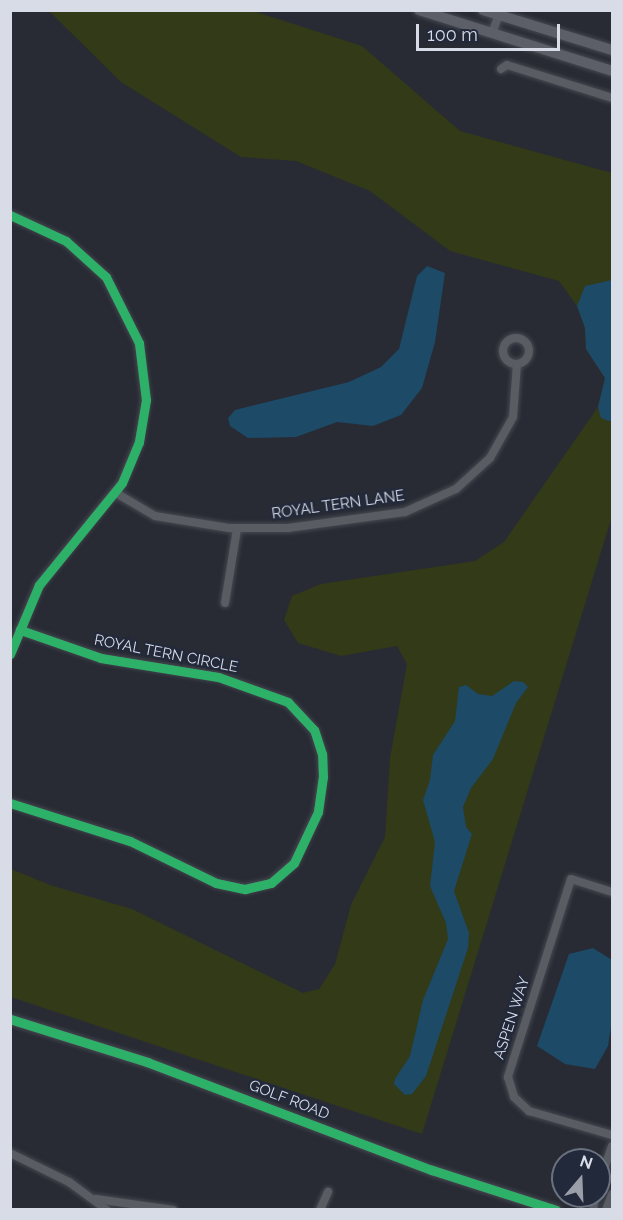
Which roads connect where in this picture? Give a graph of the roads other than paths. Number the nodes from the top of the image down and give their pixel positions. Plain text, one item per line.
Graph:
1 (419, 10) edge
2 (483, 10) edge
3 (499, 13) edge
4 (492, 33) junction
5 (612, 50) edge
6 (501, 69) dead end
7 (612, 71) edge
8 (612, 98) edge
9 (10, 215) edge
10 (518, 364) dead end
11 (116, 493) junction
12 (237, 529) junction
13 (225, 603) dead end
14 (20, 630) junction
15 (10, 654) edge
16 (10, 803) edge
17 (609, 891) edge
18 (10, 1019) edge
19 (612, 1135) edge
20 (10, 1153) edge
21 (328, 1192) dead end
22 (612, 1194) edge
23 (94, 1199) junction
24 (107, 1209) edge
25 (173, 1209) edge
26 (320, 1209) edge
27 (556, 1209) edge
28 (606, 1209) edge

1 - 4 main road
2 - 3 main road
3 - 4 street
3 - 5 main road
4 - 7 main road
6 - 8 street
9 - 11 street
10 - 12 street, ROYAL TERN LANE
11 - 12 street, ROYAL TERN LANE
11 - 14 street
12 - 13 street
14 - 15 street
14 - 16 street, ROYAL TERN CIRCLE
17 - 19 street, ASPEN WAY
18 - 27 street, GOLF ROAD
20 - 23 street
21 - 26 street
22 - 28 street
23 - 24 street
23 - 25 street

